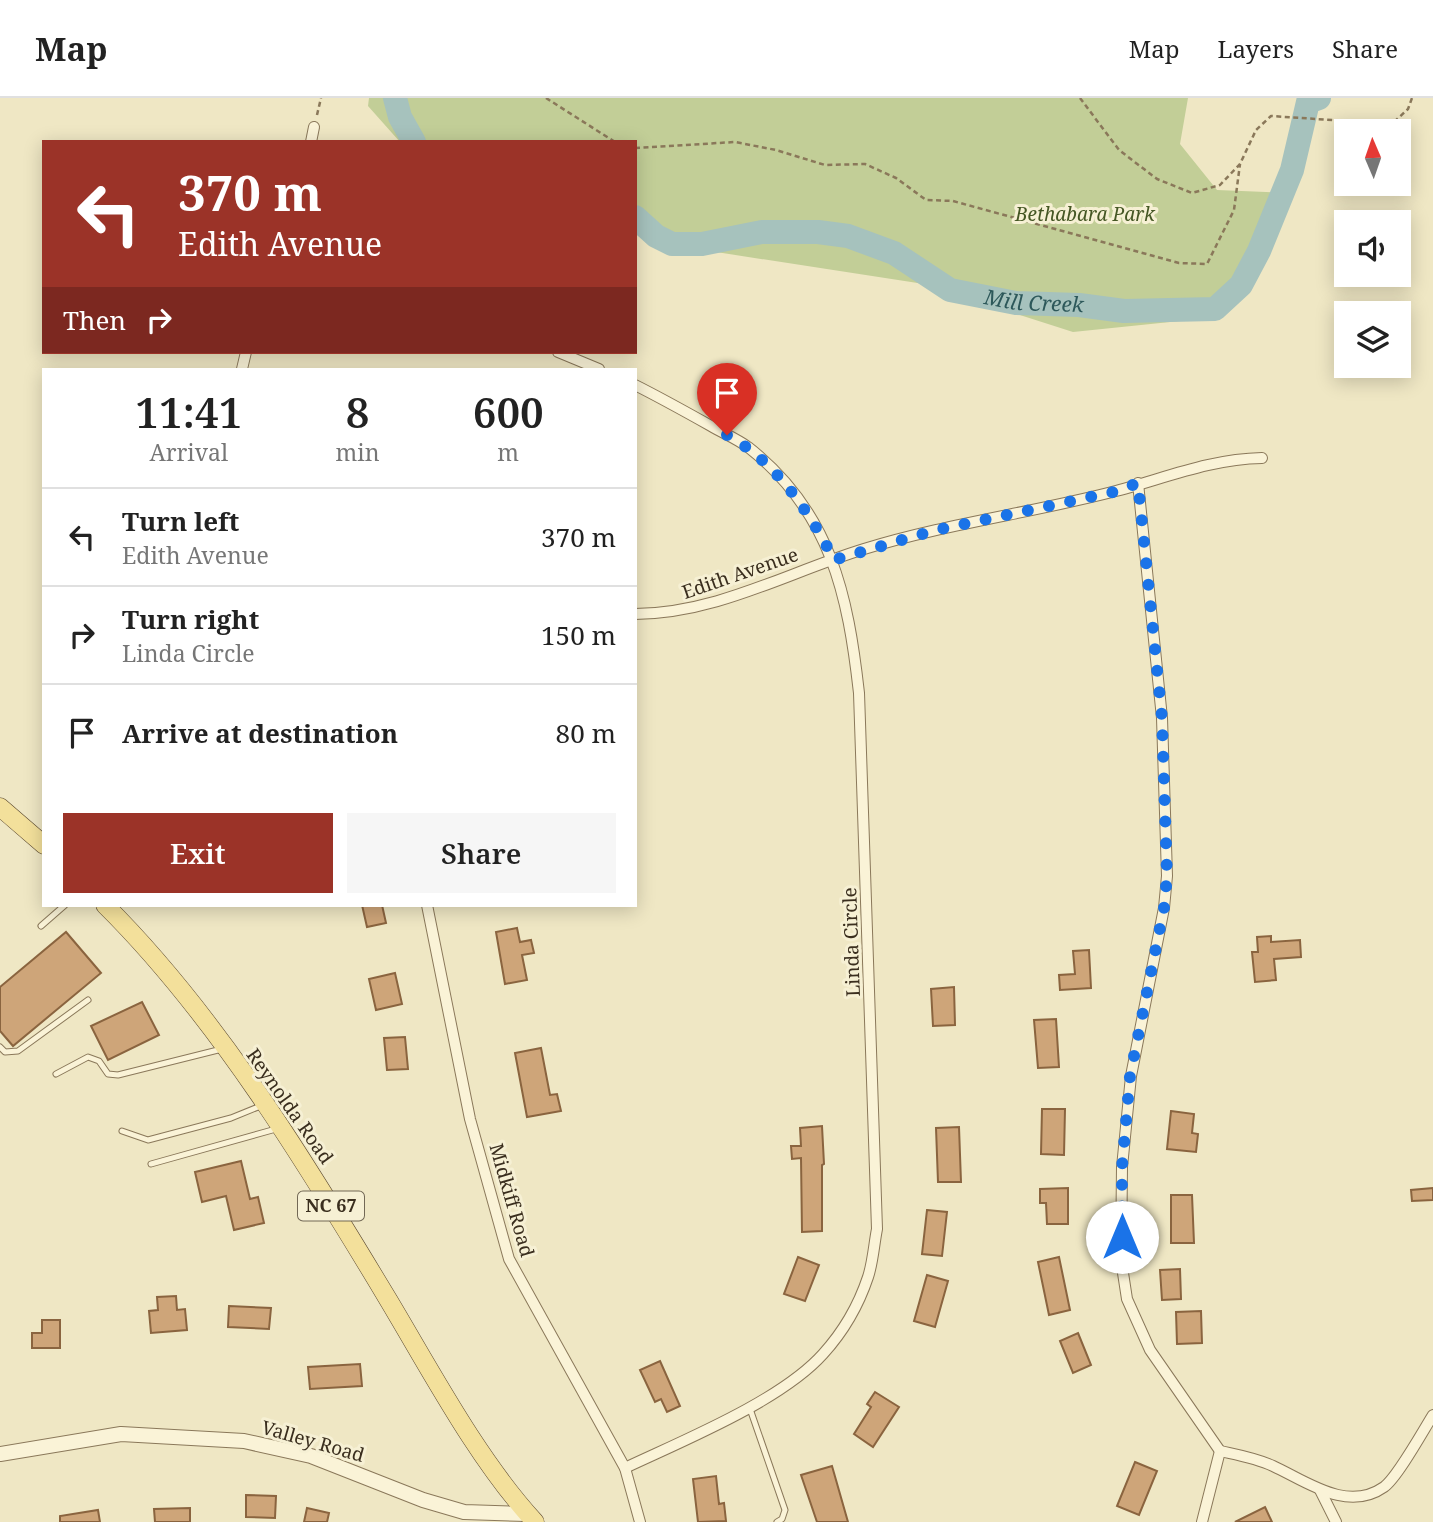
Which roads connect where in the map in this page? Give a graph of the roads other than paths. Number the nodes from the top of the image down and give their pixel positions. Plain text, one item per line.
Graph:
1 (314, 127) road end
2 (311, 140) edge
3 (563, 354) edge
4 (597, 368) edge
5 (637, 387) edge
6 (1262, 458) dead end
7 (1138, 483) junction
8 (834, 560) junction
9 (637, 614) edge
10 (0, 807) edge
11 (42, 843) edge
12 (63, 907) edge
13 (107, 907) edge
14 (427, 907) edge
15 (41, 926) dead end
16 (88, 1000) dead end
17 (0, 1046) edge
18 (223, 1049) junction
19 (56, 1074) dead end
20 (263, 1105) junction
21 (278, 1128) junction
22 (122, 1131) dead end
23 (151, 1164) dead end
24 (748, 1406) junction
25 (1433, 1415) edge
26 (1220, 1451) junction
27 (0, 1454) edge
28 (625, 1468) junction
29 (1320, 1490) junction
30 (531, 1518) edge
31 (640, 1522) edge
32 (777, 1522) edge
33 (1202, 1522) edge
34 (1336, 1522) edge

1 - 2 street
3 - 4 street
5 - 8 street, Linda Circle
6 - 7 street, Edith Avenue
7 - 8 street, Edith Avenue
7 - 26 street
8 - 9 street, Edith Avenue
8 - 24 street, Linda Circle
10 - 11 main road
12 - 15 lane
13 - 18 main road, Reynolda Road / NC 67
14 - 28 street, Midkiff Road
16 - 17 lane
18 - 19 lane
18 - 20 main road, Reynolda Road / NC 67
20 - 21 main road, Reynolda Road / NC 67
20 - 22 lane
21 - 23 lane
21 - 30 main road, Reynolda Road / NC 67
24 - 28 street, Linda Circle
24 - 32 lane
25 - 29 street
26 - 29 street
26 - 33 street
27 - 30 street, Valley Road
28 - 31 street, Midkiff Road
29 - 34 street

